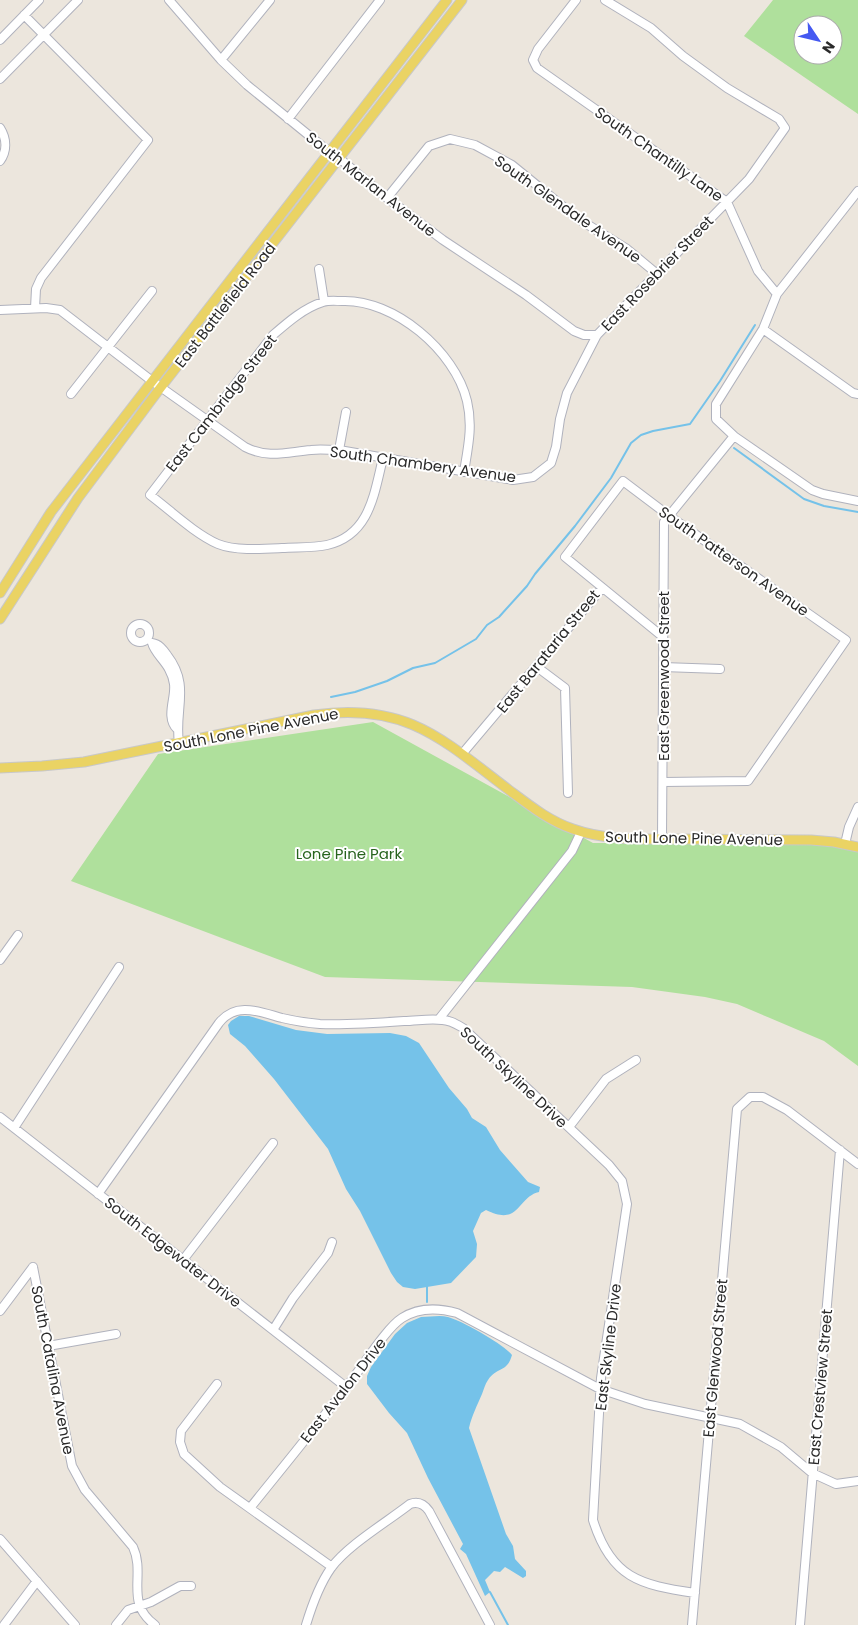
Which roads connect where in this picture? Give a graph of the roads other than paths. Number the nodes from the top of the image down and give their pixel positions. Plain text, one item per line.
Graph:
1 (39, 0) edge
2 (78, 0) edge
3 (169, 0) edge
4 (270, 0) edge
5 (380, 0) edge
6 (447, 0) edge
7 (462, 0) edge
8 (576, 0) edge
9 (605, 0) edge
10 (24, 16) junction
11 (43, 35) junction
12 (0, 40) edge
13 (221, 60) junction
14 (0, 79) edge
15 (288, 119) junction
16 (0, 128) edge
17 (329, 151) junction
18 (339, 158) junction
19 (0, 161) edge
20 (858, 191) edge
21 (387, 198) junction
22 (727, 202) junction
23 (319, 269) dead end
24 (656, 272) junction
25 (152, 291) dead end
26 (777, 294) junction
27 (324, 302) junction
28 (35, 308) junction
29 (0, 310) edge
30 (763, 329) junction
31 (597, 335) junction
32 (108, 347) junction
33 (152, 381) junction
34 (161, 387) junction
35 (71, 394) dead end
36 (858, 394) edge
37 (346, 412) dead end
38 (208, 420) junction
39 (734, 436) junction
40 (339, 450) junction
41 (383, 458) junction
42 (551, 463) joint
43 (464, 472) junction
44 (623, 481) joint
45 (858, 501) edge
46 (668, 515) junction
47 (602, 588) junction
48 (0, 593) edge
49 (0, 620) edge
50 (663, 637) junction
51 (150, 641) dead end
52 (537, 667) junction
53 (663, 668) junction
54 (720, 669) dead end
55 (179, 742) junction
56 (462, 754) junction
57 (0, 768) edge
58 (663, 782) junction
59 (568, 793) dead end
60 (858, 807) edge
61 (581, 832) junction
62 (662, 839) junction
63 (845, 844) junction
64 (858, 847) edge
65 (18, 935) dead end
66 (0, 960) edge
67 (119, 967) dead end
68 (439, 1019) junction
69 (636, 1060) dead end
70 (0, 1118) edge
71 (569, 1127) junction
72 (14, 1128) junction
73 (273, 1143) dead end
74 (840, 1150) junction
75 (858, 1164) edge
76 (98, 1194) junction
77 (627, 1204) joint
78 (332, 1242) dead end
79 (183, 1260) junction
80 (0, 1311) edge
81 (273, 1330) junction
82 (116, 1334) dead end
83 (48, 1346) junction
84 (217, 1384) dead end
85 (346, 1388) junction
86 (600, 1389) junction
87 (710, 1416) junction
88 (812, 1473) junction
89 (858, 1481) edge
90 (250, 1508) junction
91 (0, 1539) edge
92 (332, 1567) junction
93 (37, 1581) junction
94 (191, 1586) dead end
95 (695, 1593) junction
96 (139, 1606) junction
97 (4, 1625) edge
98 (75, 1625) edge
99 (116, 1625) edge
100 (155, 1625) edge
101 (306, 1625) edge
102 (490, 1625) edge
103 (692, 1625) edge
104 (800, 1625) edge

1 - 10 street
2 - 11 street
3 - 13 street, South Marlan Avenue
4 - 13 street
5 - 15 street
6 - 17 main road, East Battlefield Road
7 - 18 main road, East Battlefield Road
8 - 22 street, South Chantilly Lane
9 - 22 street, East Rosebrier Street
10 - 11 street
10 - 12 street
11 - 14 street
11 - 28 street
13 - 15 street, South Marlan Avenue
15 - 17 street, South Marlan Avenue
16 - 19 street
17 - 18 street, South Marlan Avenue
17 - 33 main road, East Battlefield Road
18 - 21 street, South Marlan Avenue
18 - 34 main road, East Battlefield Road
20 - 26 street
21 - 24 street, South Glendale Avenue
21 - 31 street, South Marlan Avenue
22 - 24 street, East Rosebrier Street
22 - 26 street, South Chantilly Lane
23 - 27 street
24 - 31 street, East Rosebrier Street
25 - 32 street
26 - 30 street
27 - 38 street, East Cambridge Street
27 - 43 street
28 - 29 street, South Chambery Avenue
28 - 32 street, South Chambery Avenue
30 - 36 street
30 - 39 street
31 - 42 street, East Rosebrier Street
32 - 33 street, South Chambery Avenue
32 - 35 street
33 - 34 street, South Chambery Avenue
33 - 48 main road, East Battlefield Road
34 - 38 street, South Chambery Avenue
34 - 49 main road, East Battlefield Road
37 - 40 street
38 - 40 street, South Chambery Avenue
38 - 41 street, East Cambridge Street
39 - 45 street
39 - 46 street
40 - 41 street, South Chambery Avenue
41 - 43 street, South Chambery Avenue
42 - 43 street, South Chambery Avenue
44 - 46 street, South Patterson Avenue
44 - 47 street, East Barataria Street
46 - 50 street, East Greenwood Street
46 - 58 street, South Patterson Avenue
47 - 50 street
47 - 52 street, East Barataria Street
50 - 53 street, East Greenwood Street
51 - 55 street
52 - 56 street, East Barataria Street
52 - 59 street
53 - 54 street
53 - 58 street, East Greenwood Street
55 - 56 main road, South Lone Pine Avenue
55 - 57 main road, South Lone Pine Avenue
56 - 61 main road, South Lone Pine Avenue
58 - 62 street, East Greenwood Street
60 - 63 street
61 - 62 main road, South Lone Pine Avenue
61 - 68 street
62 - 63 main road, South Lone Pine Avenue
63 - 64 main road, South Lone Pine Avenue
65 - 66 street
67 - 72 street
68 - 71 street, South Skyline Drive
68 - 76 street, South Skyline Drive
69 - 71 street
70 - 72 street, South Edgewater Drive
71 - 77 street, South Skyline Drive
72 - 76 street, South Edgewater Drive
73 - 79 street
74 - 75 street
74 - 87 street, East Glenwood Street
74 - 88 street, East Crestview Street
76 - 79 street, South Edgewater Drive
77 - 86 street, East Skyline Drive
78 - 81 street
79 - 81 street, South Edgewater Drive
80 - 83 street, South Catalina Avenue
81 - 85 street, South Edgewater Drive
82 - 83 street
83 - 96 street, South Catalina Avenue
84 - 90 street
85 - 86 street, East Avalon Drive
85 - 90 street, East Avalon Drive
86 - 87 street
86 - 95 street, East Skyline Drive
87 - 88 street
87 - 95 street, East Glenwood Street
88 - 89 street
88 - 104 street, East Crestview Street
90 - 92 street
91 - 93 street
92 - 101 street
92 - 102 street
93 - 97 street
93 - 98 street
94 - 96 street
95 - 103 street, East Glenwood Street
96 - 99 street
96 - 100 street

